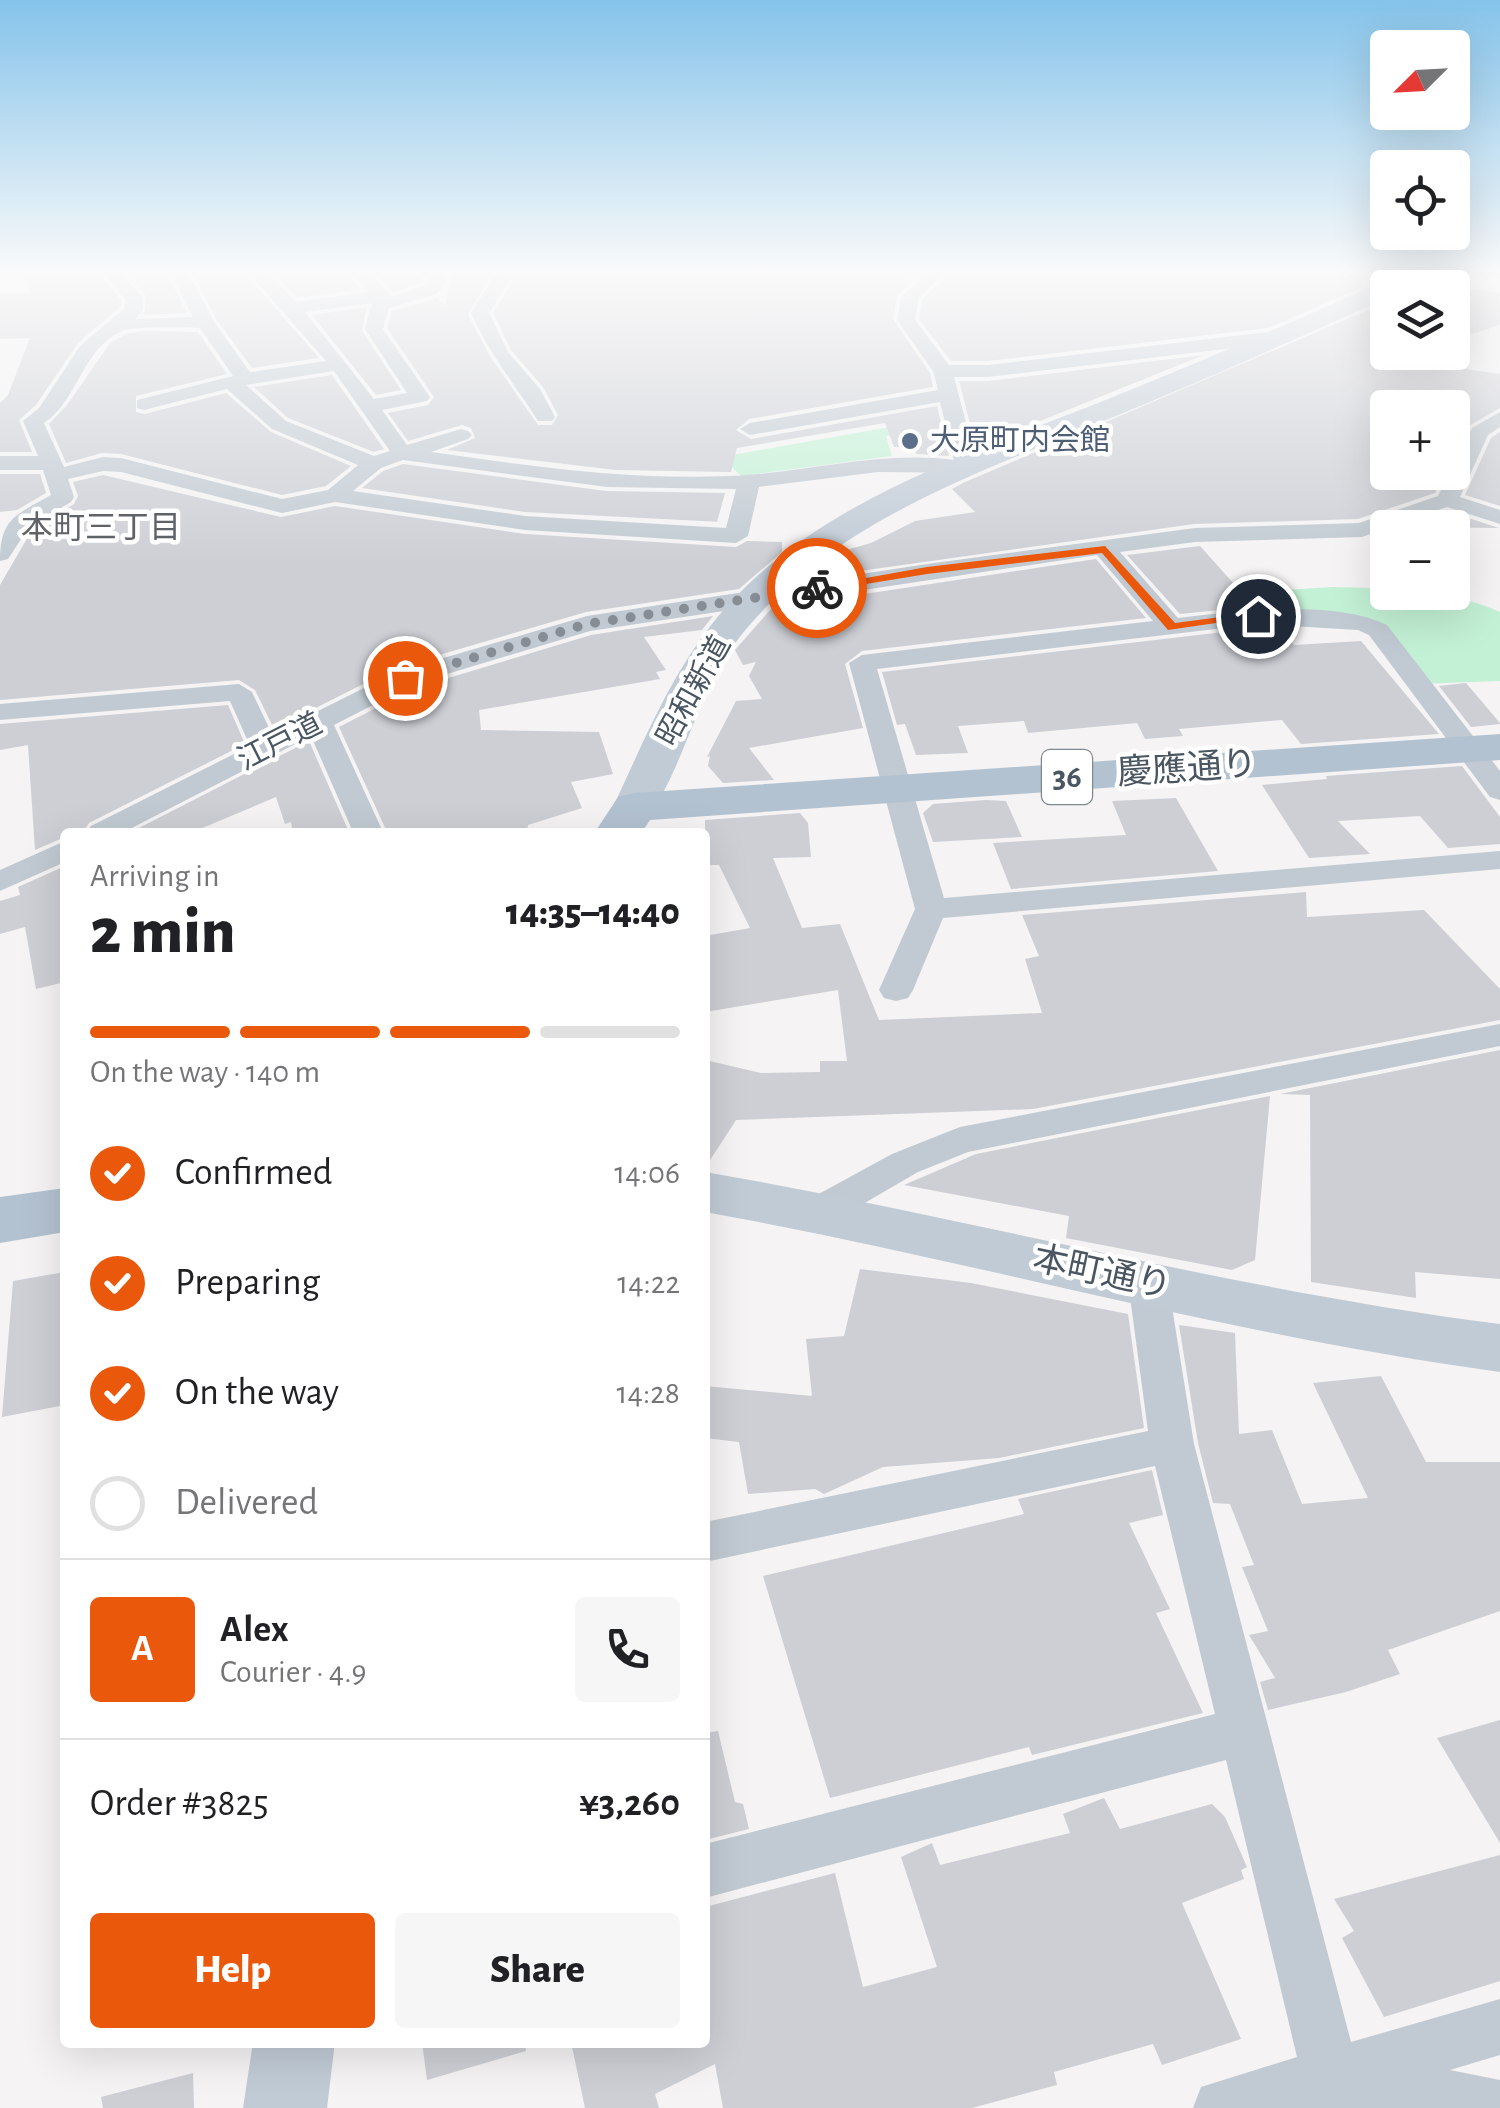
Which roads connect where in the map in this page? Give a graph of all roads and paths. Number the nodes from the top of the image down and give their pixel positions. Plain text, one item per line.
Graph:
1 (75, 368) edge
2 (231, 368) edge
3 (316, 368) edge
4 (341, 368) edge
5 (400, 368) edge
6 (512, 368) edge
7 (940, 368) edge
8 (1011, 368) edge
9 (1203, 368) edge
10 (943, 372) junction
11 (238, 380) junction
12 (948, 395) junction
13 (144, 404) dead end
14 (370, 406) junction
15 (546, 417) dead end
16 (1500, 418) edge
17 (750, 429) dead end
18 (462, 435) dead end
19 (403, 454) junction
20 (0, 463) edge
21 (373, 464) junction
22 (967, 468) junction
23 (55, 469) junction
24 (748, 481) junction
25 (335, 495) junction
26 (1447, 500) junction
27 (1500, 518) edge
28 (1105, 550) junction
29 (0, 554) edge
30 (754, 599) junction
31 (1172, 627) junction
32 (0, 712) edge
33 (319, 722) junction
34 (1483, 748) edge
35 (265, 749) junction
36 (897, 789) junction
37 (1500, 791) edge
38 (627, 820) edge
39 (114, 828) edge
40 (366, 828) edge
41 (60, 852) edge
42 (1500, 860) edge
43 (0, 882) edge
44 (931, 910) junction
45 (896, 990) dead end
46 (1500, 1034) edge
47 (710, 1193) edge
48 (60, 1211) edge
49 (818, 1212) junction
50 (0, 1220) edge
51 (1148, 1282) junction
52 (1500, 1348) edge
53 (1172, 1444) junction
54 (710, 1541) edge
55 (1244, 1730) junction
56 (710, 1870) edge
57 (1500, 2027) edge
58 (293, 2048) edge
59 (1332, 2092) edge
60 (285, 2108) edge
61 (1222, 2108) edge
62 (1496, 2108) edge

1 - 23 street
2 - 11 street
3 - 11 street
4 - 14 street
5 - 14 street
6 - 15 street
7 - 10 street
8 - 10 street
9 - 22 main road, 昭和新道
10 - 12 street
11 - 13 street
11 - 21 street
12 - 17 street
12 - 22 street
14 - 19 street
16 - 26 street
18 - 19 street
19 - 21 street
19 - 24 street
20 - 23 street
21 - 25 street
22 - 24 street
22 - 30 main road, 昭和新道
23 - 25 street
23 - 29 street
24 - 25 street
26 - 27 street
26 - 28 street, 江戸道
28 - 30 street, 江戸道
28 - 31 street
30 - 33 street, 江戸道
30 - 38 main road, 昭和新道
31 - 34 street
31 - 36 street
32 - 35 street
33 - 35 street, 江戸道
33 - 40 street
34 - 36 main road, 慶應通り / 36
34 - 37 street
35 - 39 street, 江戸道
36 - 38 main road, 慶應通り / 36
36 - 44 street
41 - 43 street
42 - 44 street
44 - 45 street
46 - 49 street
47 - 49 main road, 本町通り
48 - 50 main road
49 - 51 main road, 本町通り
51 - 52 main road, 本町通り
51 - 53 street
53 - 54 street
53 - 55 street
55 - 56 street
55 - 59 street
57 - 59 street
58 - 60 main road
59 - 61 street
59 - 62 street

